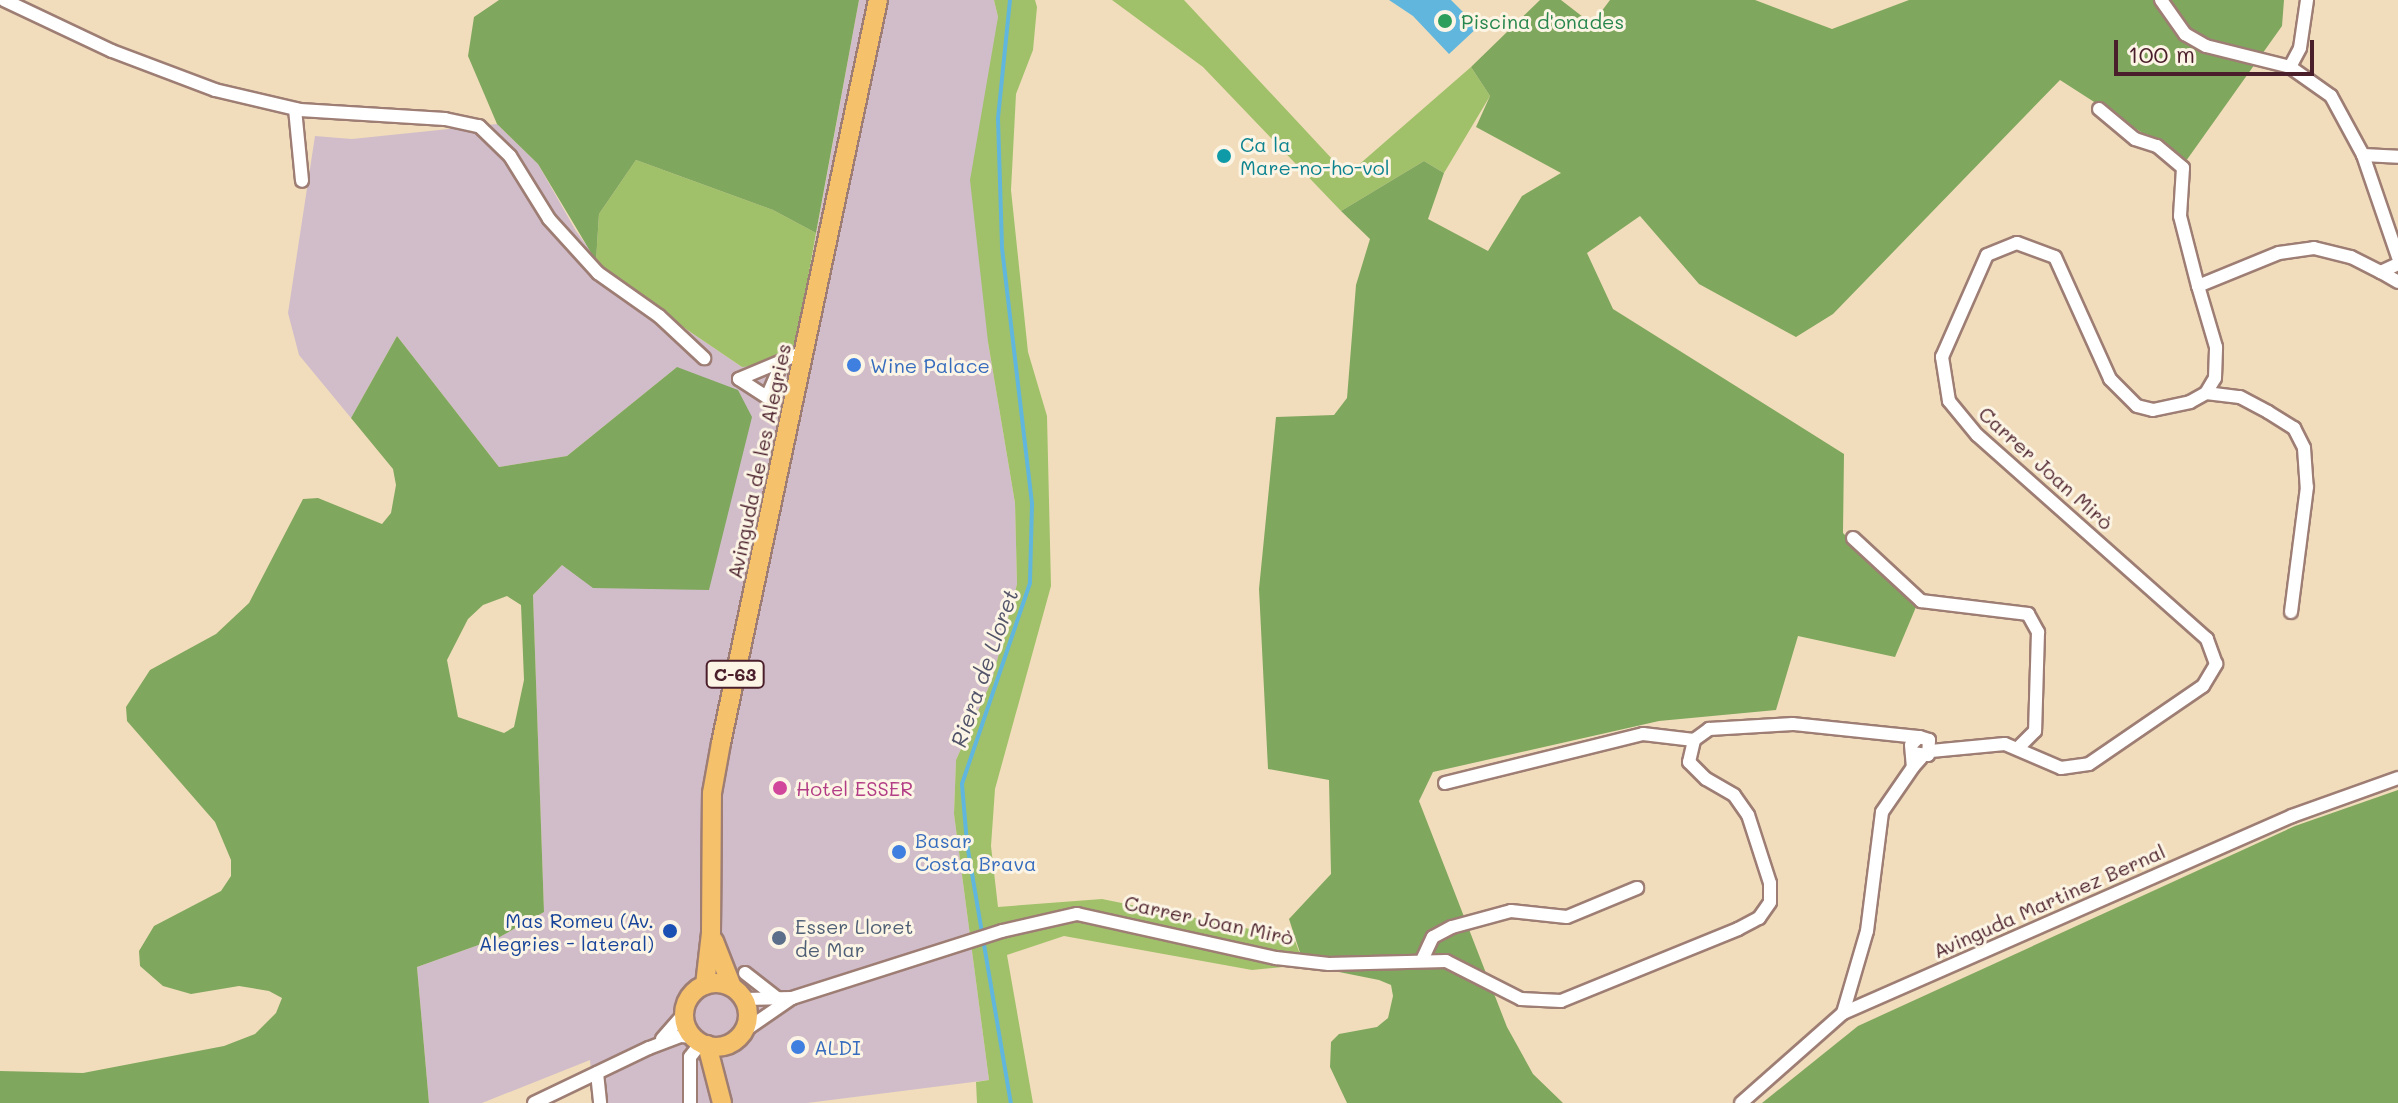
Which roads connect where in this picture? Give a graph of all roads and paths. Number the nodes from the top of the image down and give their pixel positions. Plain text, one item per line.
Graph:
1 (4, 0) edge
2 (878, 0) edge
3 (2161, 0) edge
4 (2307, 0) edge
5 (34, 6) edge
6 (2290, 67) junction
7 (295, 109) junction
8 (2099, 109) dead end
9 (2363, 155) junction
10 (2398, 157) edge
11 (302, 181) dead end
12 (2398, 257) edge
13 (2398, 264) edge
14 (2381, 272) junction
15 (2398, 282) edge
16 (2198, 286) junction
17 (806, 351) junction
18 (704, 358) dead end
19 (783, 360) junction
20 (2206, 393) junction
21 (1853, 538) dead end
22 (2291, 612) dead end
23 (1694, 740) junction
24 (2019, 747) junction
25 (1919, 750) junction
26 (2398, 778) edge
27 (1445, 783) dead end
28 (1637, 888) dead end
29 (711, 933) junction
30 (1423, 958) junction
31 (705, 985) junction
32 (740, 986) junction
33 (777, 998) junction
34 (792, 998) junction
35 (1843, 1013) junction
36 (684, 1014) junction
37 (738, 1037) junction
38 (700, 1042) junction
39 (649, 1048) junction
40 (597, 1073) junction
41 (722, 1100) edge
42 (534, 1103) edge
43 (600, 1103) edge
44 (690, 1103) edge
45 (1741, 1103) edge

1 - 5 street
2 - 17 main road, Avinguda de les Alegries / C-63
3 - 6 street
4 - 6 street
5 - 7 street
6 - 9 street
7 - 11 street
7 - 18 street
8 - 16 street
9 - 10 street
9 - 12 street
13 - 14 street
14 - 15 street
14 - 16 street
16 - 20 street
17 - 19 street
17 - 29 main road, Avinguda de les Alegries / C-63
19 - 19 street
20 - 22 street
20 - 24 street, Carrer Joan Mirò
21 - 24 street
23 - 25 street, Carrer Joan Mirò
23 - 27 street
23 - 30 street, Carrer Joan Mirò
24 - 25 street, Carrer Joan Mirò
25 - 35 street
26 - 35 street, Avinguda Martinez Bernal
28 - 30 street
29 - 31 main road, Avinguda de les Alegries / C-63
29 - 32 main road, Avinguda de les Alegries / C-63
30 - 34 street, Carrer Joan Mirò
31 - 32 main road
31 - 36 main road, C-63
32 - 33 street, Carrer Joan Mirò
32 - 33 street
32 - 37 main road, C-63
33 - 34 street, Carrer Joan Mirò
34 - 37 street, Carrer Joan Mirò
35 - 45 street, Avinguda Martinez Bernal
36 - 38 main road, C-63
36 - 39 street
37 - 38 main road
37 - 41 main road, C-63
38 - 39 street
38 - 41 main road, C-63
38 - 44 street
39 - 40 street
40 - 42 street
40 - 43 street

